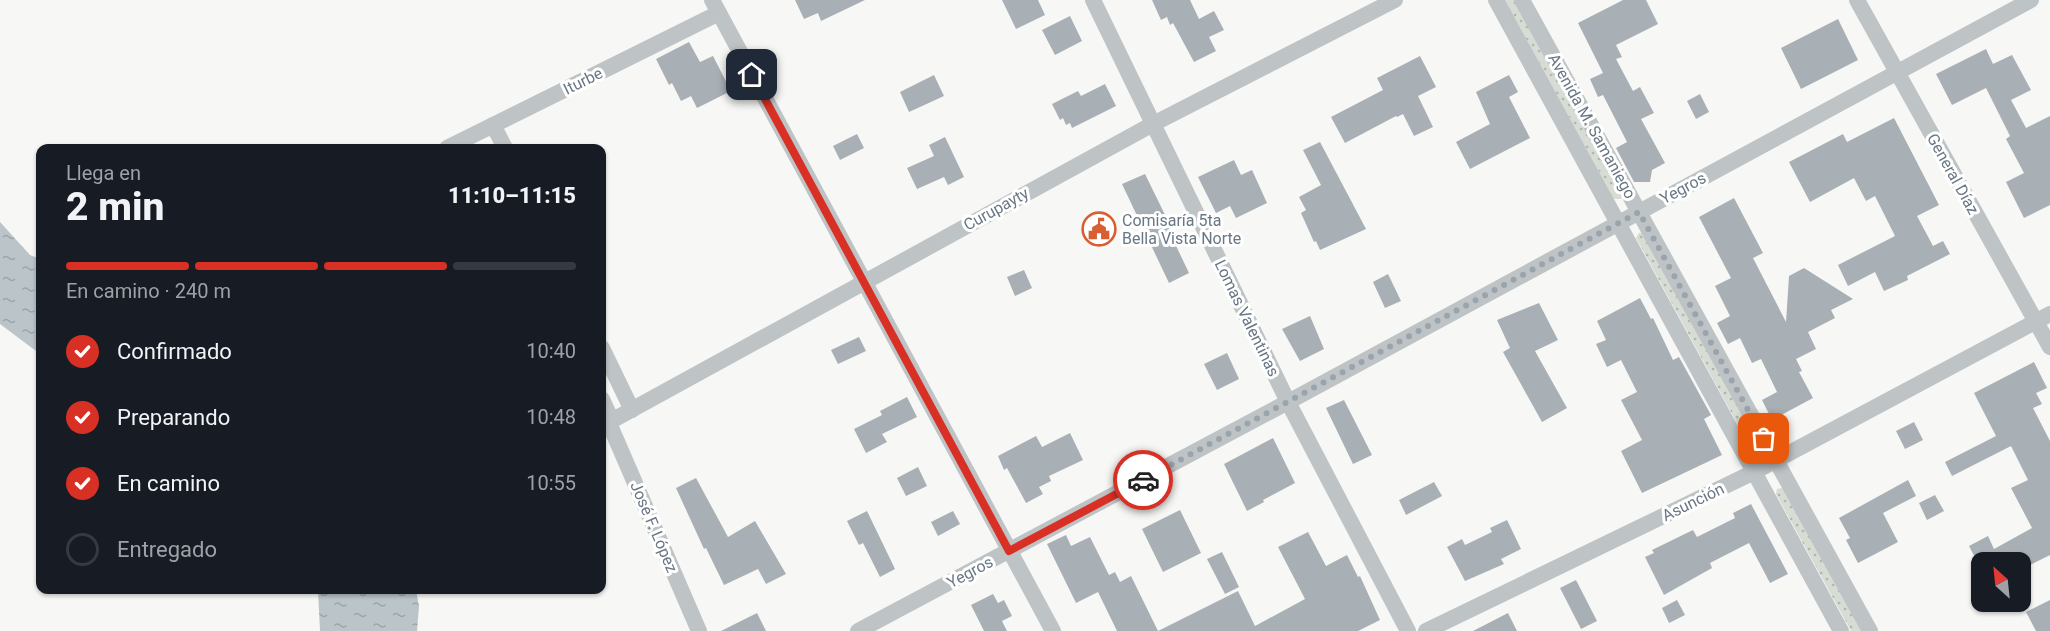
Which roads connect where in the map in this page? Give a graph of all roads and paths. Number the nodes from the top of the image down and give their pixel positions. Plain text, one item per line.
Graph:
1 (1093, 0) edge
2 (1395, 0) edge
3 (1496, 0) edge
4 (1522, 0) edge
5 (1857, 0) edge
6 (2031, 0) edge
7 (717, 4) edge
8 (1897, 73) junction
9 (1153, 124) junction
10 (493, 125) junction
11 (476, 142) edge
12 (503, 144) edge
13 (1639, 212) junction
14 (1618, 224) junction
15 (864, 282) junction
16 (2043, 317) edge
17 (2050, 347) edge
18 (606, 356) edge
19 (1288, 402) junction
20 (632, 410) junction
21 (607, 423) edge
22 (1776, 460) junction
23 (1754, 472) junction
24 (1009, 551) junction
25 (699, 631) edge
26 (858, 631) edge
27 (1053, 631) edge
28 (1408, 631) edge
29 (1426, 631) edge
30 (1842, 631) edge
31 (1870, 631) edge

1 - 9 street, Lomas Valentinas
2 - 9 street, Curupayty
3 - 14 street, Avenida M. Samaniego
4 - 13 street, Avenida M. Samaniego
5 - 8 street, General Díaz
6 - 8 street, Yegros
7 - 10 street, Iturbe
7 - 15 street
8 - 13 street, Yegros
8 - 16 street, General Díaz
9 - 15 street, Curupayty
9 - 19 street, Lomas Valentinas
10 - 11 street, Iturbe
10 - 12 street
13 - 14 street, Yegros
13 - 22 street, Avenida M. Samaniego
14 - 19 street, Yegros
14 - 23 street, Avenida M. Samaniego
15 - 20 street, Curupayty
15 - 24 street
16 - 17 street, General Díaz
16 - 22 street, Asunción
18 - 20 street
19 - 24 street, Yegros
19 - 28 street, Lomas Valentinas
20 - 21 street, Curupayty
21 - 25 street, José F. López
22 - 23 street, Asunción
22 - 31 street, Avenida M. Samaniego
23 - 29 street, Asunción
23 - 30 street, Avenida M. Samaniego
24 - 26 street, Yegros
24 - 27 street

